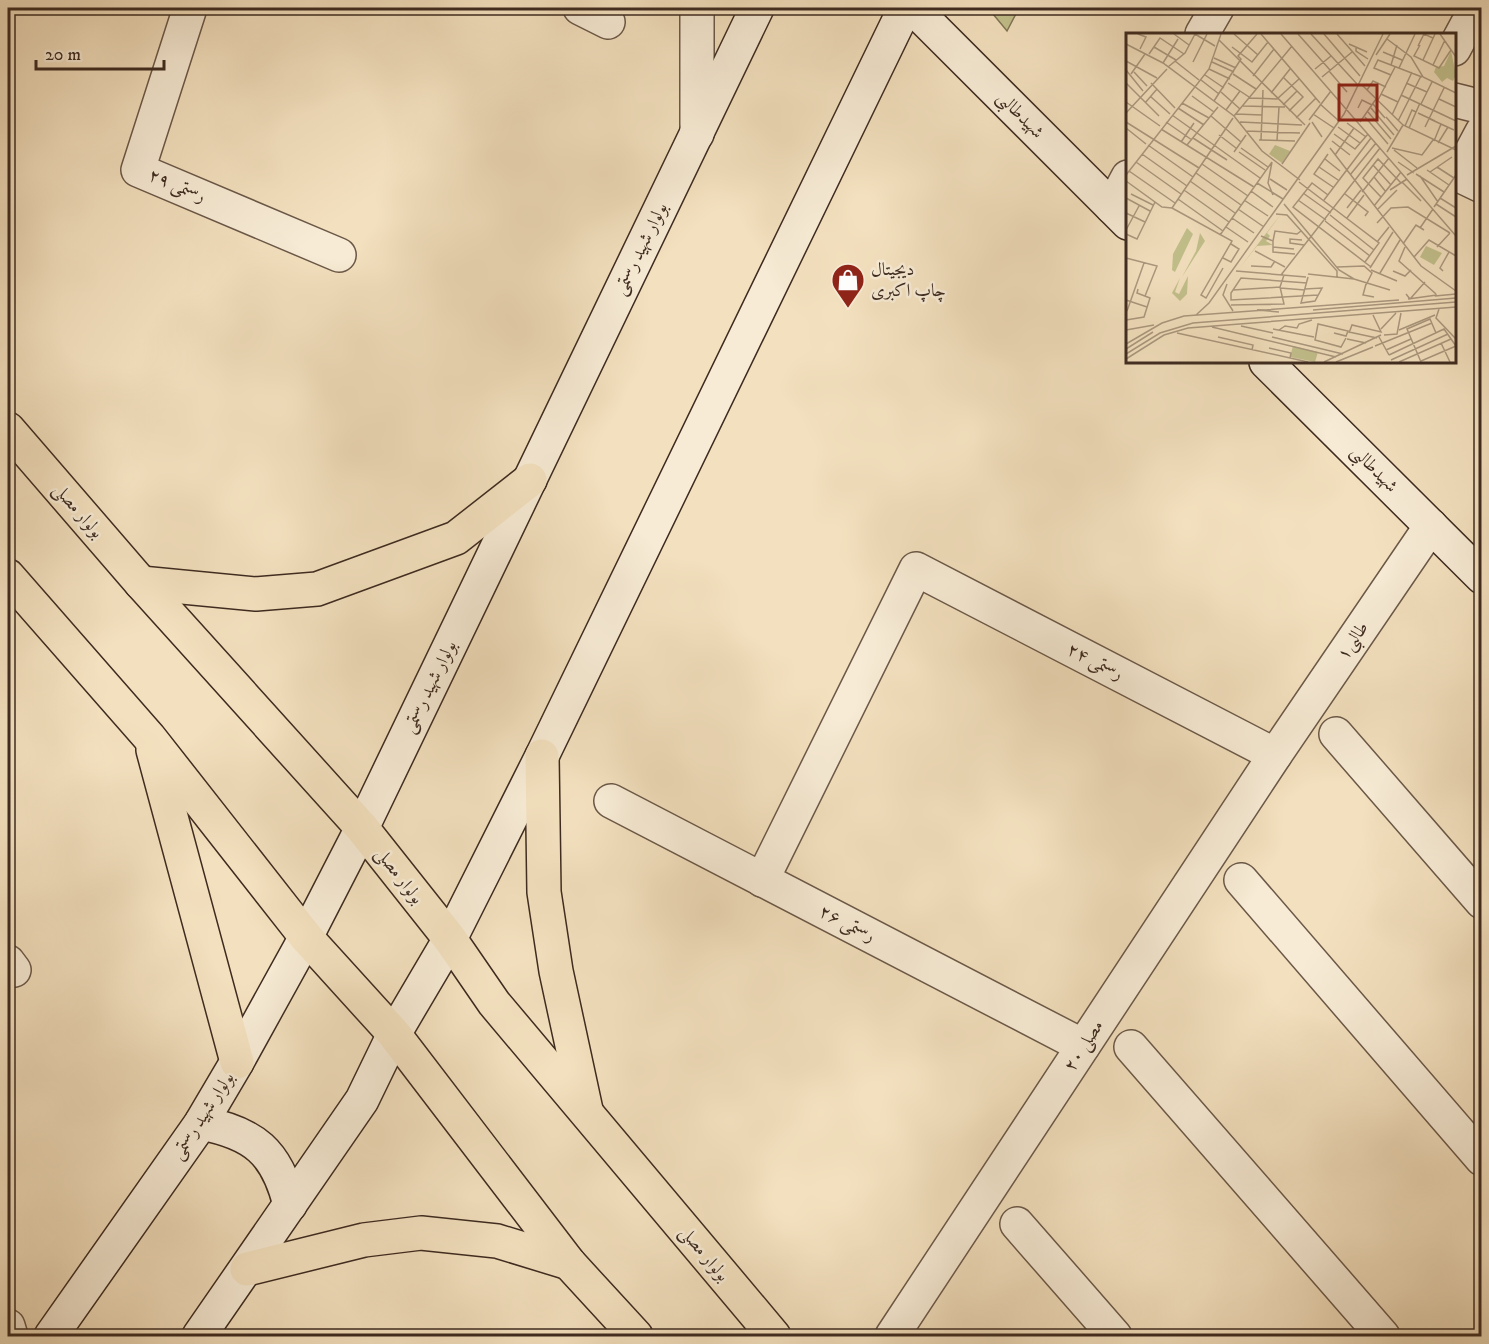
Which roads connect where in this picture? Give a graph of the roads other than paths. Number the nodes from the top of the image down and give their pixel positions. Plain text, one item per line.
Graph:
1 (190, 8) edge
2 (697, 8) edge
3 (757, 8) edge
4 (905, 8) edge
5 (913, 8) edge
6 (1216, 8) edge
7 (1476, 8) edge
8 (1203, 33) edge
9 (1456, 47) edge
10 (1456, 100) edge
11 (1482, 107) edge
12 (1482, 132) edge
13 (697, 134) junction
14 (1126, 186) edge
15 (1482, 186) edge
16 (1120, 215) edge
17 (339, 255) dead end
18 (1267, 363) edge
19 (8, 429) edge
20 (530, 480) junction
21 (1431, 526) junction
22 (8, 576) edge
23 (1482, 577) edge
24 (141, 584) junction
25 (1336, 734) dead end
26 (149, 736) junction
27 (1275, 755) junction
28 (542, 756) junction
29 (611, 801) dead end
30 (362, 828) junction
31 (762, 880) junction
32 (1241, 880) dead end
33 (1482, 902) edge
34 (306, 937) junction
35 (450, 939) junction
36 (394, 1034) junction
37 (1083, 1046) junction
38 (1131, 1047) dead end
39 (237, 1062) junction
40 (587, 1115) junction
41 (201, 1123) junction
42 (1482, 1159) edge
43 (290, 1205) junction
44 (1017, 1224) dead end
45 (570, 1263) junction
46 (247, 1269) junction
47 (8, 1326) edge
48 (11, 1336) edge
49 (51, 1336) edge
50 (199, 1336) edge
51 (636, 1336) edge
52 (774, 1336) edge
53 (892, 1336) edge
54 (1115, 1336) edge
55 (1383, 1336) edge

1 - 17 street, رستمی ۲۹
2 - 13 street
3 - 13 street, بولوار شهید رستمی
4 - 28 street
5 - 16 street, شهیدطالبی
6 - 8 street
7 - 9 street
10 - 11 street
12 - 15 street
13 - 20 street, بولوار شهید رستمی
14 - 16 street
18 - 21 street, شهیدطالبی
19 - 24 main road, بولوار مصلی
20 - 24 main road
20 - 30 street, بولوار شهید رستمی
21 - 23 street, شهیدطالبی
21 - 27 street, طالبی۱
22 - 26 main road
24 - 30 main road, بولوار مصلی
25 - 33 street
26 - 34 main road
26 - 39 main road
27 - 31 street, رستمی ۲۴
27 - 37 street, مصلی ۲۰
28 - 35 street
28 - 40 main road
29 - 31 street, رستمی ۲۶
30 - 34 street, بولوار شهید رستمی
30 - 35 main road, بولوار مصلی
31 - 37 street, رستمی ۲۶
32 - 42 street
34 - 36 main road
34 - 39 street, بولوار شهید رستمی
35 - 36 street
35 - 40 main road, بولوار مصلی
36 - 43 street
36 - 45 main road
37 - 53 street, مصلی ۲۰
38 - 55 street
39 - 41 street, بولوار شهید رستمی
40 - 52 main road, بولوار مصلی
41 - 43 street
41 - 49 street, بولوار شهید رستمی
43 - 46 street
44 - 54 street
45 - 46 main road
45 - 51 main road
46 - 50 street
47 - 48 street

